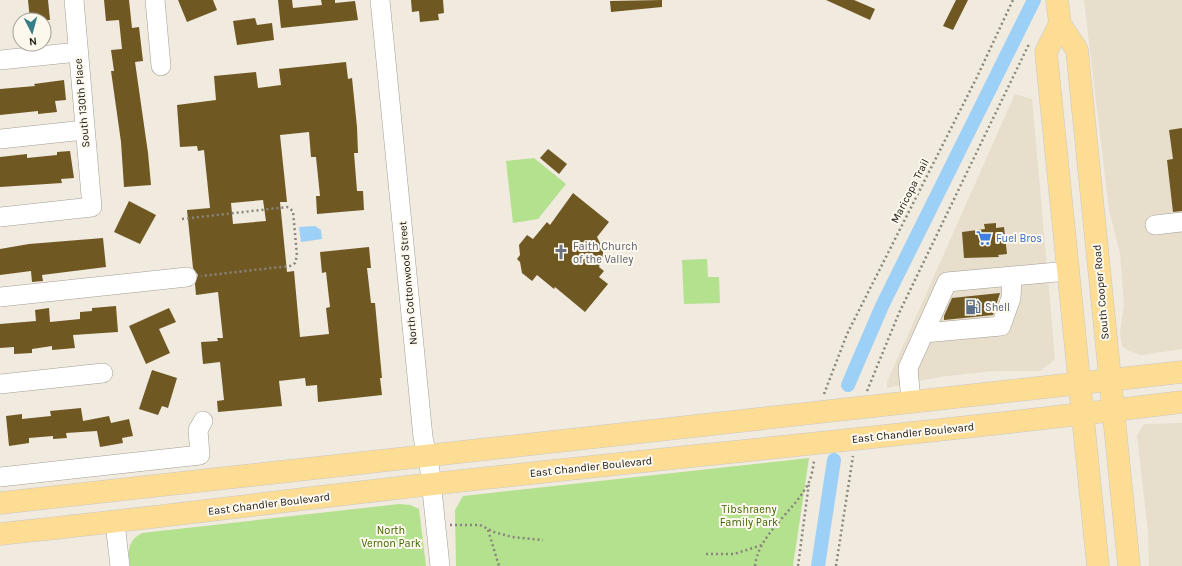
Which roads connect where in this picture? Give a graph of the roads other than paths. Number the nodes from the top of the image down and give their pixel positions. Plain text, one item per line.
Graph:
1 (74, 0) edge
2 (155, 0) edge
3 (380, 0) edge
4 (1057, 0) edge
5 (1060, 24) junction
6 (78, 52) junction
7 (0, 60) edge
8 (161, 66) dead end
9 (84, 130) junction
10 (0, 139) edge
11 (0, 217) edge
12 (1182, 222) edge
13 (1155, 225) dead end
14 (1068, 271) junction
15 (187, 277) road end
16 (1012, 277) junction
17 (0, 297) edge
18 (924, 333) junction
19 (1182, 372) edge
20 (104, 373) dead end
21 (1110, 379) junction
22 (1080, 383) junction
23 (0, 384) edge
24 (911, 401) junction
25 (1182, 402) edge
26 (1113, 410) junction
27 (1083, 414) junction
28 (203, 421) dead end
29 (680, 428) junction
30 (428, 456) junction
31 (590, 468) junction
32 (0, 477) edge
33 (432, 484) junction
34 (0, 503) edge
35 (115, 523) junction
36 (0, 534) edge
37 (120, 566) edge
38 (440, 566) edge
39 (1098, 566) edge
40 (1129, 566) edge

1 - 6 street, South 130th Place
2 - 8 street
3 - 30 street, North Cottonwood Street
4 - 5 main road, South Cooper Road
5 - 14 main road
5 - 21 main road, South Cooper Road
6 - 7 street
6 - 9 street, South 130th Place
9 - 10 street
9 - 11 street, South 130th Place
12 - 13 street
14 - 16 street
14 - 22 main road
15 - 17 street
16 - 18 street
16 - 18 street
18 - 24 street
19 - 21 main road
20 - 23 street
21 - 22 main road
21 - 26 main road, South Cooper Road
22 - 24 main road
22 - 27 main road
24 - 29 main road
25 - 26 main road, East Chandler Boulevard
26 - 27 main road, East Chandler Boulevard
26 - 40 main road, South Cooper Road
27 - 31 main road, East Chandler Boulevard
27 - 39 main road
28 - 32 street
29 - 30 main road
29 - 31 main road
30 - 33 street, North Cottonwood Street
30 - 34 main road
31 - 33 main road, East Chandler Boulevard
33 - 35 main road, East Chandler Boulevard
33 - 38 street, North Cottonwood Street
35 - 36 main road, East Chandler Boulevard
35 - 37 street

